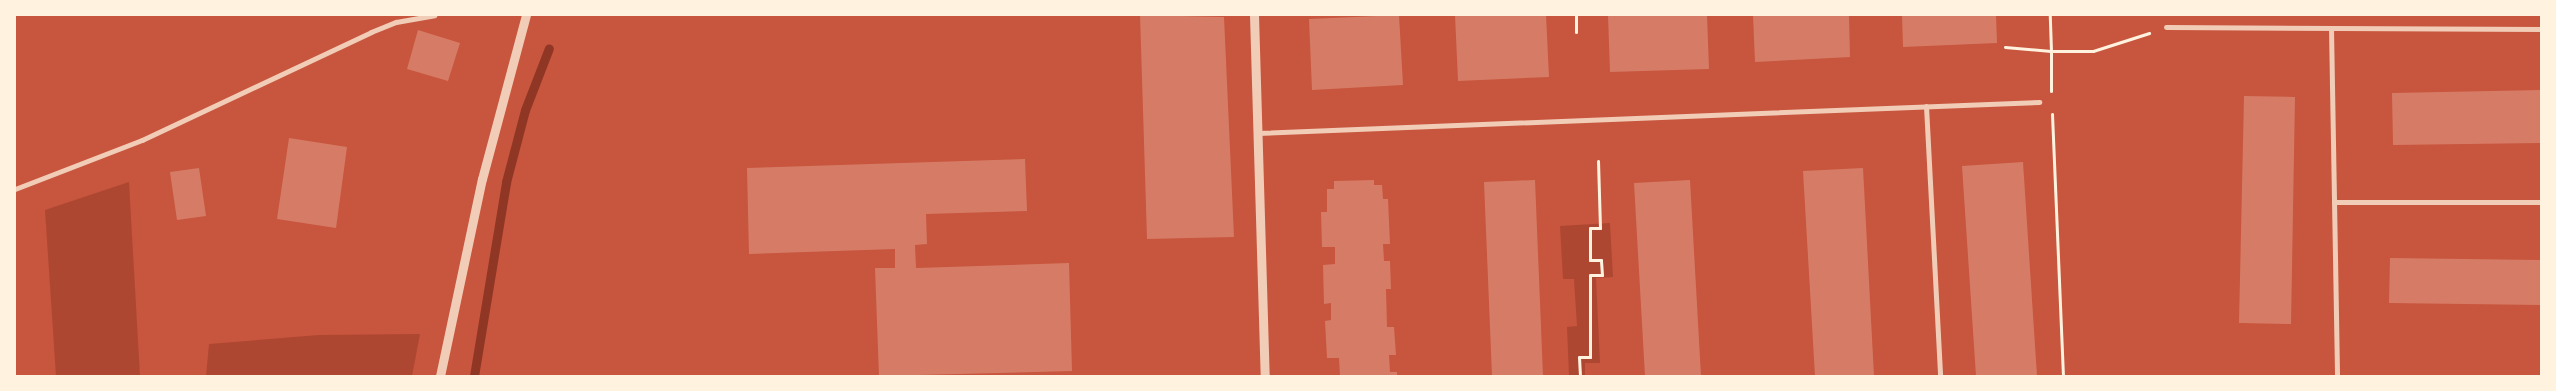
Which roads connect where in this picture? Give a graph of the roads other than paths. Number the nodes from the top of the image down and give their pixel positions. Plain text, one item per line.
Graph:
1 (434, 15) edge
2 (526, 15) edge
3 (1254, 15) edge
4 (2166, 27) road end
5 (2331, 28) junction
6 (2541, 30) edge
7 (2039, 102) dead end
8 (1926, 106) junction
9 (1257, 133) junction
10 (15, 189) edge
11 (2334, 202) junction
12 (2541, 202) edge
13 (440, 376) edge
14 (1265, 376) edge
15 (1940, 376) edge
16 (2337, 376) edge

1 - 10 street
2 - 13 street
3 - 9 street
4 - 5 street
5 - 6 street
5 - 11 street
7 - 8 street
8 - 9 street
8 - 15 street
9 - 14 street
11 - 12 street
11 - 16 street

